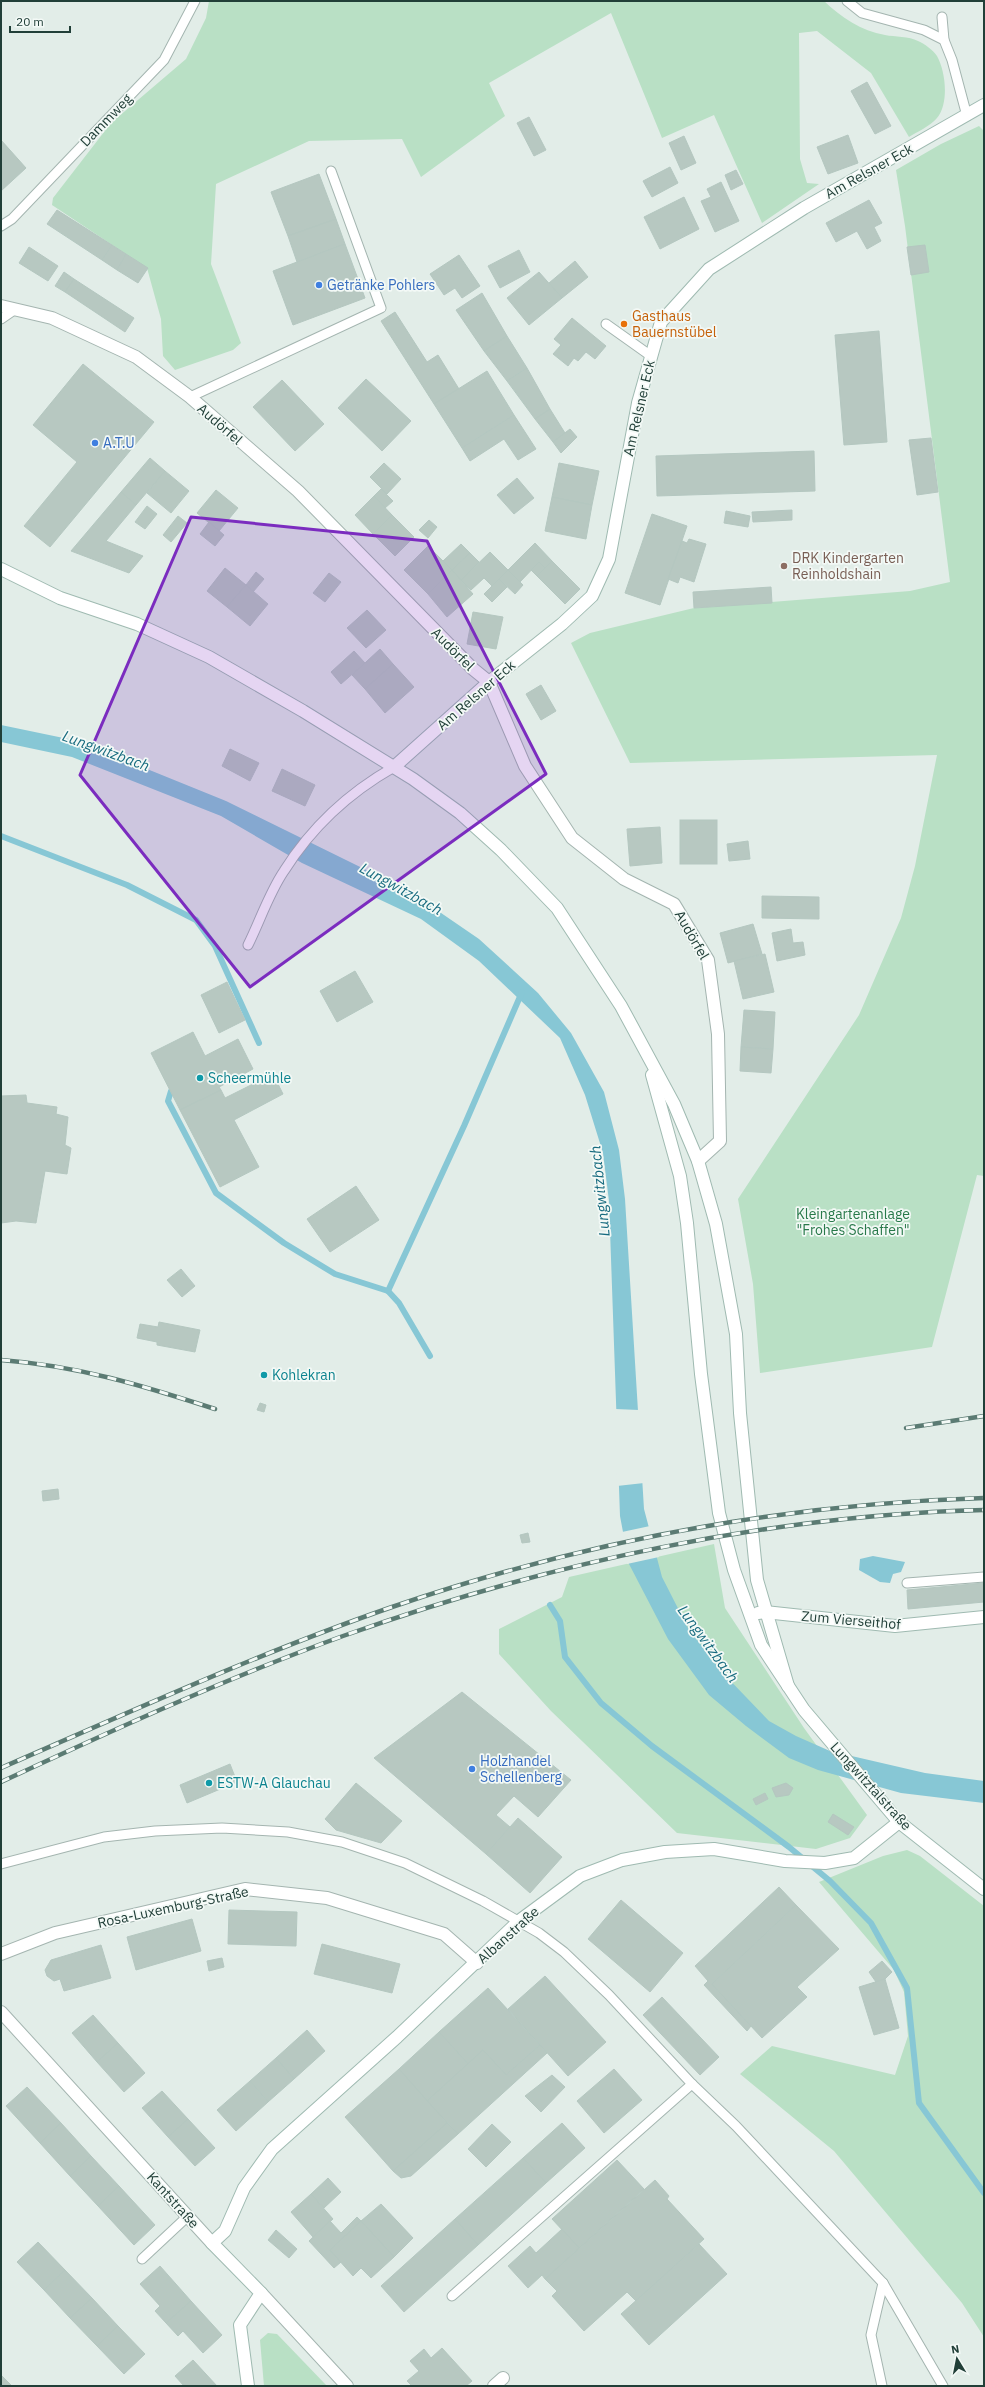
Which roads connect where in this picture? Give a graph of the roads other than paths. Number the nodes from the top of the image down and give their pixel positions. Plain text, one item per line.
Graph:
1 (195, 1) edge
2 (846, 1) edge
3 (942, 17) dead end
4 (944, 40) junction
5 (984, 105) edge
6 (967, 116) junction
7 (331, 170) dead end
8 (1, 226) edge
9 (1, 306) edge
10 (14, 310) junction
11 (1, 319) edge
12 (606, 324) dead end
13 (651, 356) junction
14 (190, 397) junction
15 (1, 569) edge
16 (489, 682) junction
17 (394, 767) junction
18 (248, 945) dead end
19 (644, 1049) junction
20 (698, 1161) junction
21 (984, 1577) edge
22 (906, 1584) dead end
23 (765, 1612) junction
24 (749, 1615) junction
25 (984, 1617) edge
26 (788, 1686) junction
27 (899, 1822) junction
28 (1, 1864) edge
29 (984, 1890) edge
30 (519, 1922) junction
31 (1, 1954) edge
32 (477, 1963) junction
33 (1, 2012) edge
34 (692, 2084) junction
35 (188, 2216) junction
36 (212, 2243) junction
37 (142, 2259) dead end
38 (883, 2283) junction
39 (261, 2293) junction
40 (452, 2296) dead end
41 (248, 2386) edge
42 (347, 2386) edge
43 (882, 2386) edge
44 (943, 2386) edge

1 - 8 lane, Dammweg
2 - 4 lane
3 - 4 lane
4 - 6 lane
5 - 6 street, Am Relsner Eck
6 - 13 street, Am Relsner Eck
7 - 14 lane
9 - 10 street, Audörfel
10 - 11 lane
10 - 14 street, Audörfel
12 - 13 lane
13 - 16 street, Am Relsner Eck
14 - 16 street, Audörfel
15 - 17 street
16 - 17 street, Am Relsner Eck
16 - 20 street, Audörfel
17 - 18 lane
17 - 19 street
19 - 20 street
19 - 24 street, Lungwitztalstraße
20 - 23 street
21 - 22 lane
23 - 24 street, Zum Vierseithof
23 - 25 street, Zum Vierseithof
23 - 26 street
24 - 26 street, Lungwitztalstraße
26 - 27 street, Lungwitztalstraße
27 - 29 street, Lungwitztalstraße
27 - 30 street, Albanstraße
28 - 30 lane
30 - 32 street, Albanstraße
30 - 34 lane
31 - 32 street, Rosa-Luxemburg-Straße
32 - 36 street, Albanstraße
33 - 35 street, Kantstraße
34 - 38 lane
34 - 40 lane
35 - 36 street, Kantstraße
35 - 37 lane
36 - 39 street, Kantstraße
38 - 43 lane
38 - 44 lane
39 - 41 street
39 - 42 street, Kantstraße

